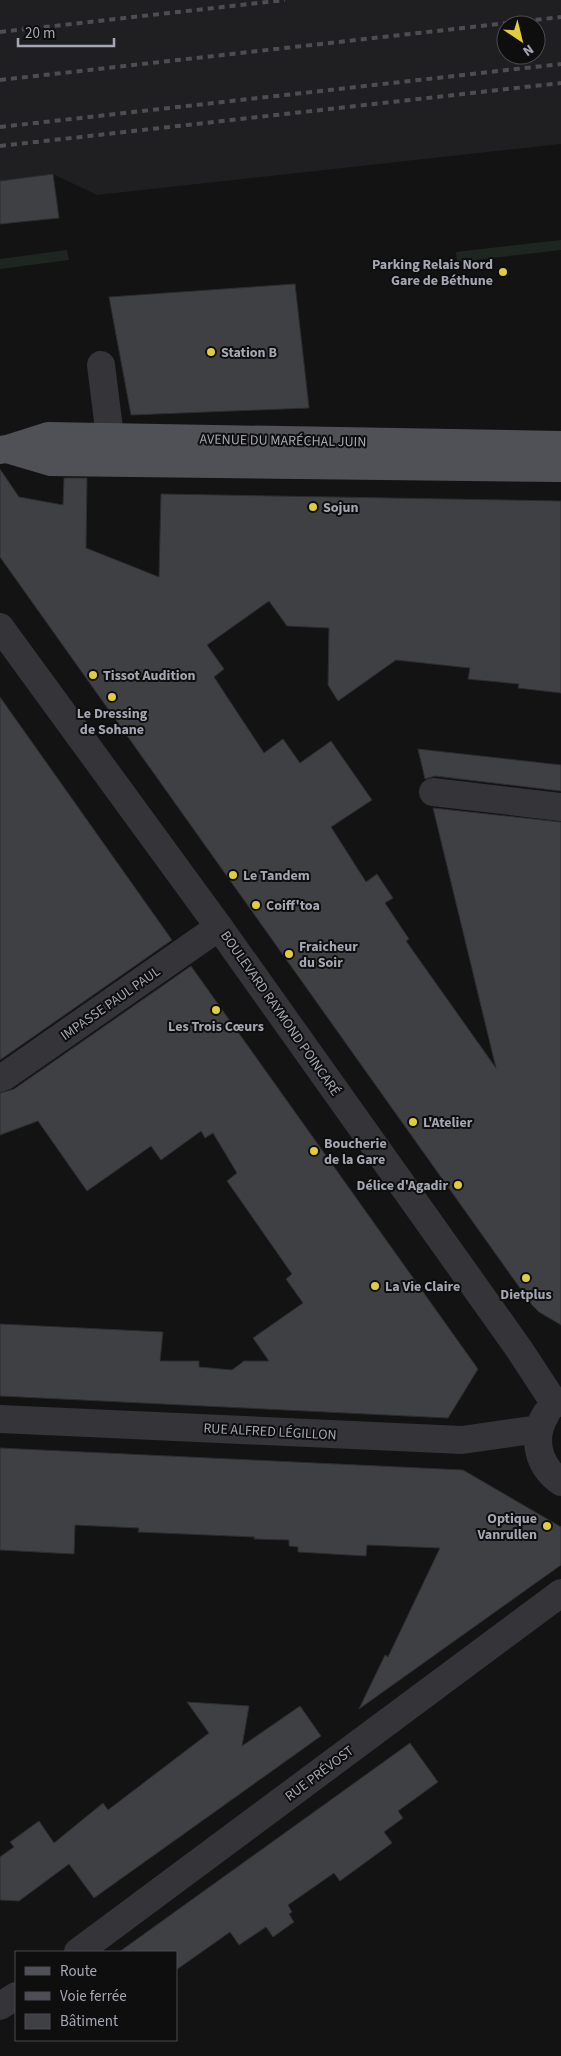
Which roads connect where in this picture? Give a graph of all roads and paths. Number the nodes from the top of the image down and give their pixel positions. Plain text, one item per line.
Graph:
1 (101, 365) dead end
2 (561, 445) edge
3 (3, 450) edge
4 (111, 450) junction
5 (561, 468) edge
6 (0, 627) edge
7 (433, 792) dead end
8 (561, 807) edge
9 (219, 926) junction
10 (0, 1078) edge
11 (558, 1402) edge
12 (0, 1418) edge
13 (539, 1430) junction
14 (561, 1482) edge
15 (561, 1593) edge
16 (79, 1951) edge
17 (15, 1997) edge
18 (0, 2006) edge

1 - 4 street
2 - 4 main road, AVENUE DU MARÉCHAL JUIN
3 - 4 main road, AVENUE DU MARÉCHAL JUIN
4 - 5 main road, AVENUE DU MARÉCHAL JUIN
6 - 9 street, BOULEVARD RAYMOND POINCARÉ
7 - 8 street
9 - 10 street, IMPASSE PAUL PAUL
9 - 11 street, BOULEVARD RAYMOND POINCARÉ
11 - 13 street
12 - 13 street, RUE ALFRED LÉGILLON
13 - 14 street
15 - 16 street, RUE PRÉVOST
17 - 18 street

